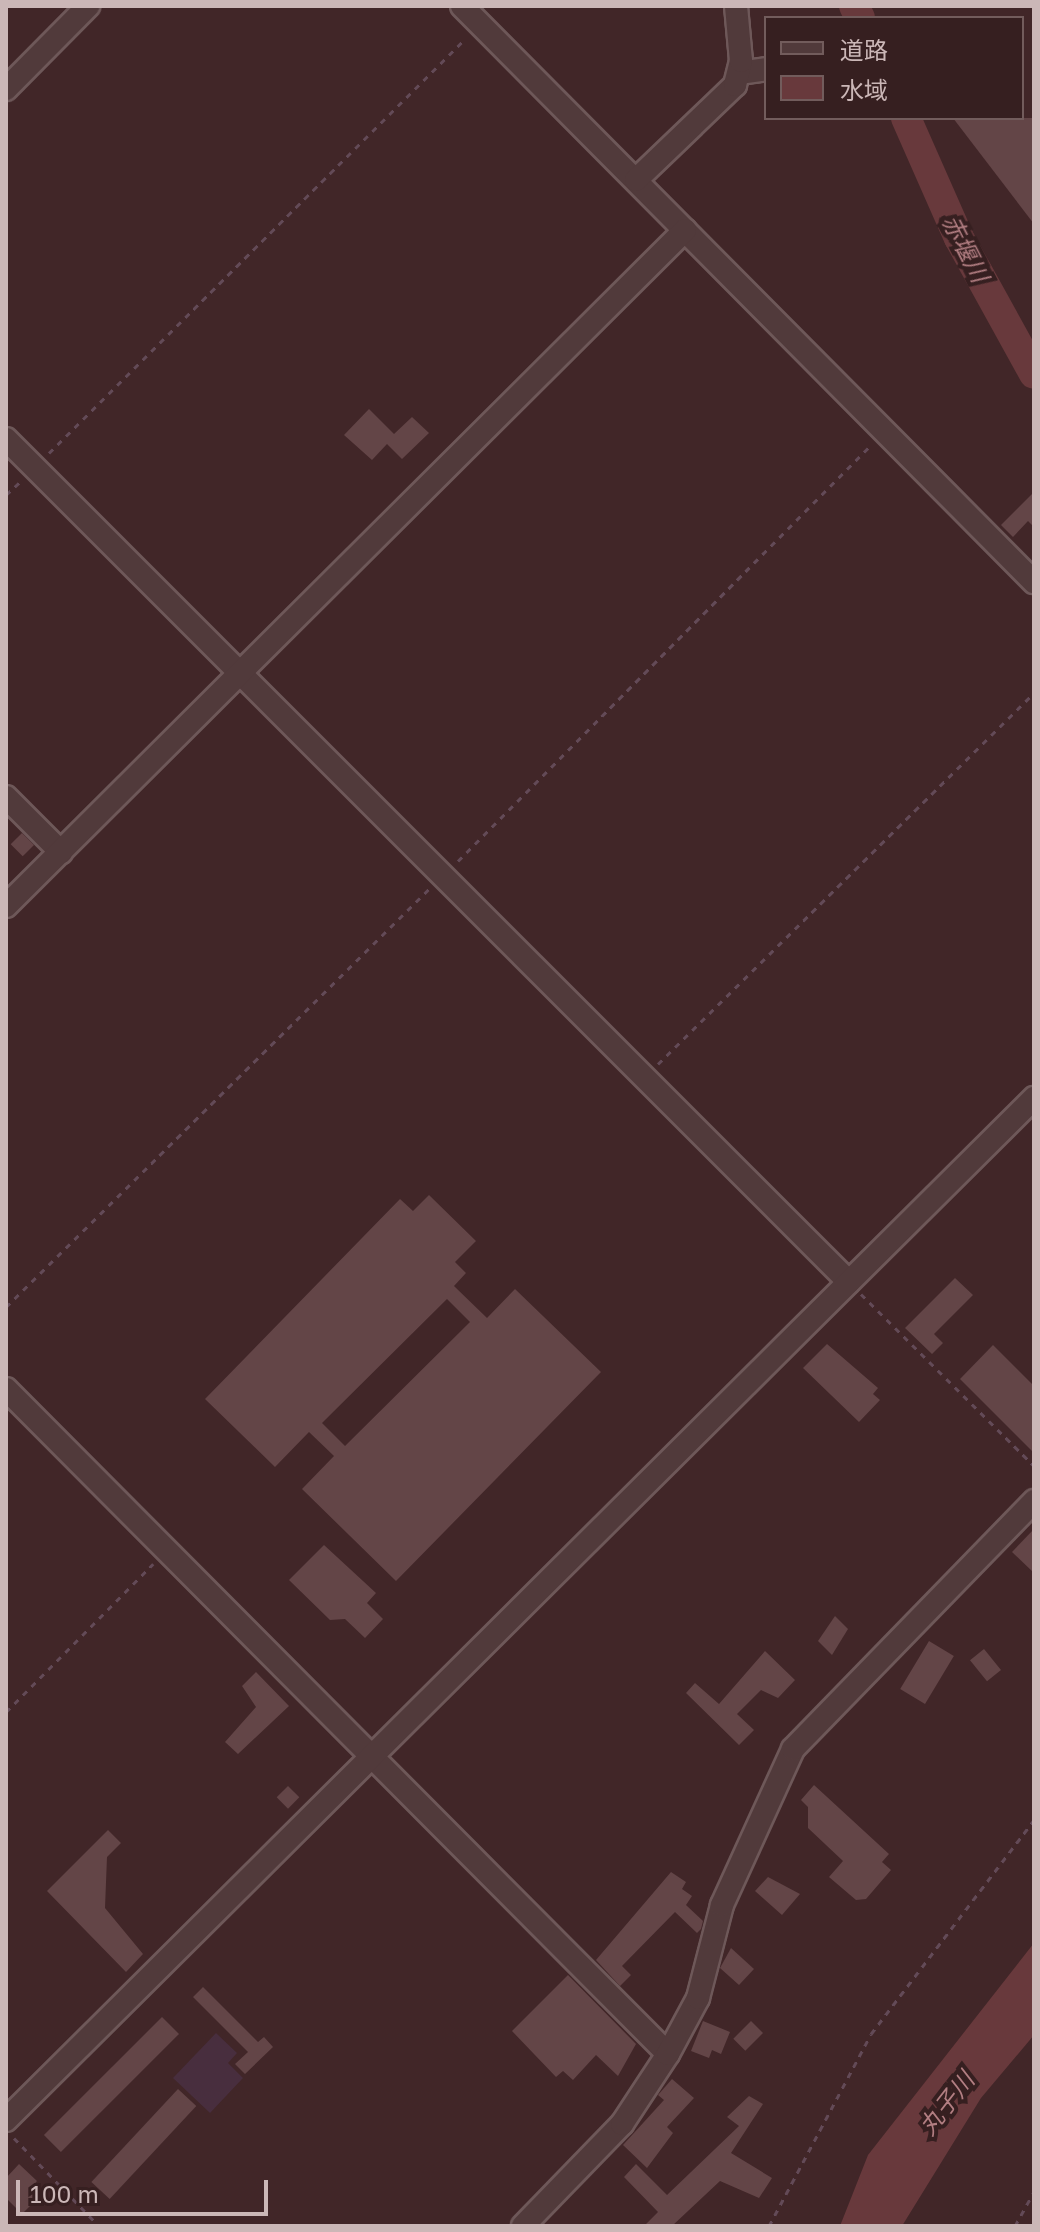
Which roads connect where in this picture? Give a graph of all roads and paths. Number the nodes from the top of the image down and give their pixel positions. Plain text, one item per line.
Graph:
1 (88, 6) edge
2 (462, 6) edge
3 (736, 6) edge
4 (480, 24) junction
5 (764, 69) edge
6 (739, 73) junction
7 (6, 89) edge
8 (636, 180) junction
9 (685, 230) junction
10 (886, 430) junction
11 (6, 439) edge
12 (34, 468) junction
13 (1034, 582) edge
14 (240, 672) junction
15 (1034, 693) edge
16 (6, 797) edge
17 (61, 852) junction
18 (444, 875) junction
19 (6, 906) edge
20 (644, 1078) junction
21 (1034, 1098) edge
22 (849, 1282) junction
23 (6, 1307) edge
24 (6, 1389) edge
25 (1034, 1466) edge
26 (1034, 1501) edge
27 (167, 1551) junction
28 (6, 1712) edge
29 (374, 1757) junction
30 (1034, 1820) edge
31 (668, 2054) junction
32 (6, 2120) edge
33 (6, 2130) edge
34 (1034, 2192) edge
35 (99, 2226) edge
36 (523, 2226) edge
37 (769, 2226) edge
38 (1015, 2226) edge

1 - 7 street
2 - 4 street
3 - 6 street
4 - 8 street
4 - 12 path
5 - 6 street
6 - 8 street
8 - 9 street
9 - 10 street
9 - 14 street
10 - 13 street
10 - 18 path
11 - 12 street
12 - 14 street
14 - 17 street
14 - 18 street
15 - 20 path
16 - 17 street
17 - 19 street
18 - 20 street
18 - 23 path
20 - 22 street
21 - 22 street
22 - 25 path
22 - 29 street
24 - 27 street
26 - 31 street
27 - 28 path
27 - 29 street
29 - 31 street
29 - 32 street
30 - 37 path
31 - 36 street
33 - 35 path
34 - 38 path

